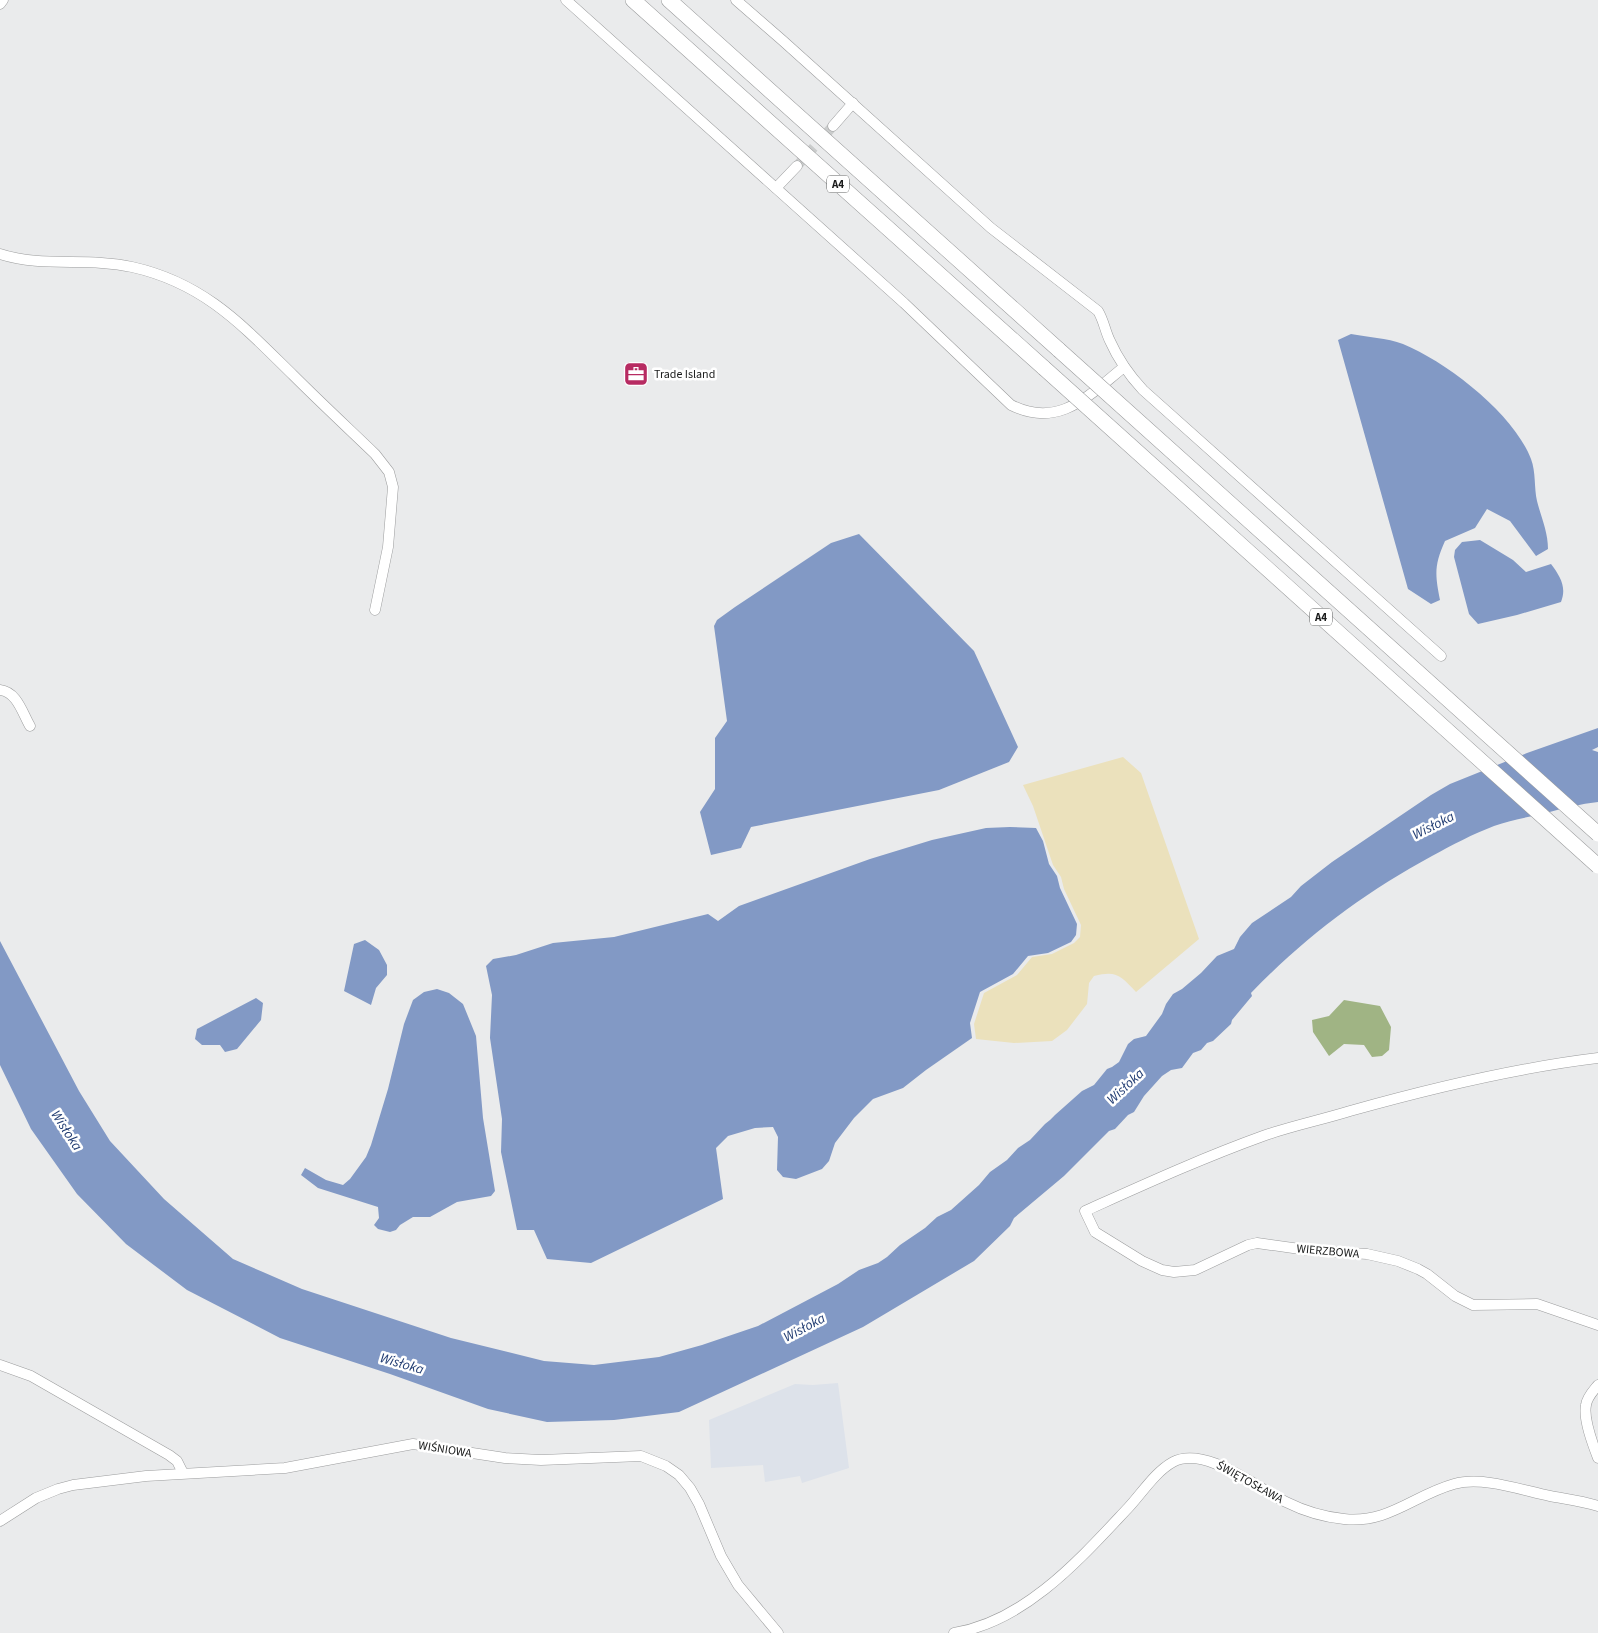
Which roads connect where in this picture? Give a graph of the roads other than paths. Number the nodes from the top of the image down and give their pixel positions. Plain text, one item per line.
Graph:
1 (3, 0) edge
2 (566, 0) edge
3 (632, 0) edge
4 (669, 0) edge
5 (736, 0) edge
6 (0, 4) edge
7 (853, 103) junction
8 (833, 126) tunnel mouth
9 (798, 166) tunnel mouth
10 (776, 188) junction
11 (0, 254) edge
12 (1124, 367) junction
13 (375, 610) dead end
14 (1440, 656) dead end
15 (0, 690) edge
16 (30, 726) dead end
17 (1598, 834) edge
18 (1598, 866) edge
19 (1598, 1058) edge
20 (1598, 1325) edge
21 (0, 1365) edge
22 (1598, 1385) edge
23 (1598, 1458) edge
24 (183, 1473) junction
25 (1598, 1506) edge
26 (0, 1521) edge
27 (778, 1633) edge
28 (954, 1633) edge

1 - 6 street
2 - 10 street
3 - 18 highway, A4, bridge
4 - 17 highway, A4, bridge
5 - 7 street
7 - 8 street
7 - 12 street
9 - 10 street
10 - 12 street
11 - 13 street
12 - 14 street
15 - 16 street
19 - 20 street, WIERZBOWA
21 - 24 street
22 - 23 street
24 - 26 street, WIŚNIOWA
24 - 27 street, WIŚNIOWA
25 - 28 street, ŚWIĘTOSŁAWA

